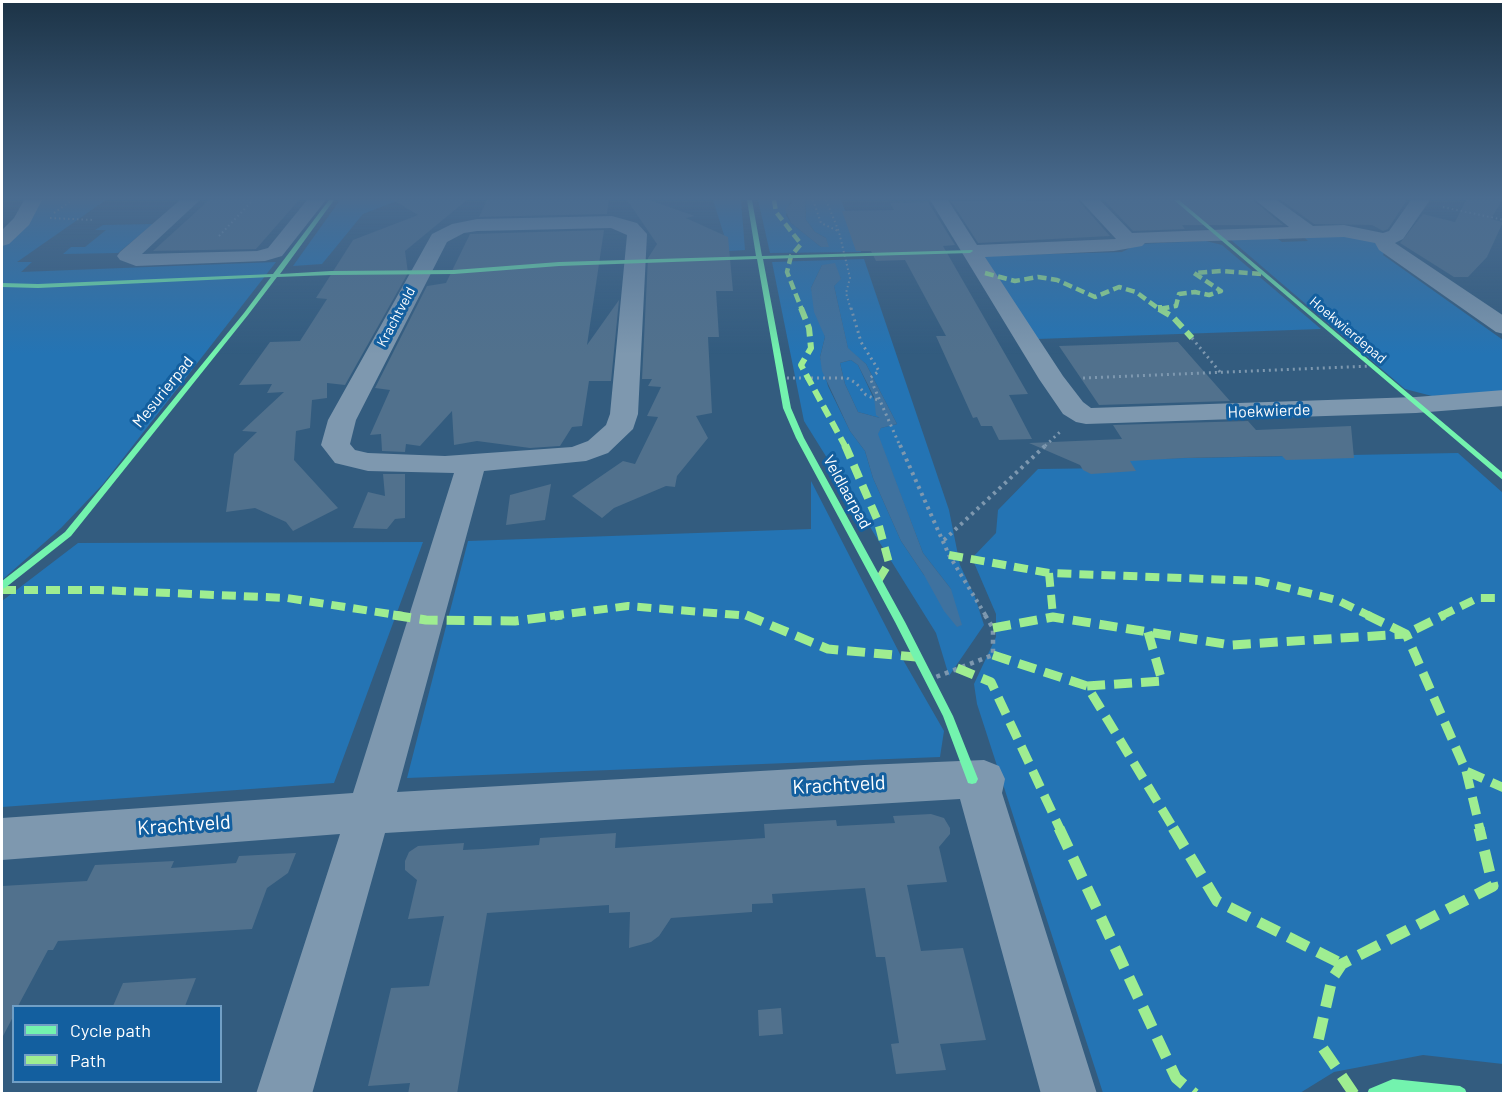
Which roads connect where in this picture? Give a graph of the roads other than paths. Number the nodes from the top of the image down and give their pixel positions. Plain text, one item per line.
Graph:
1 (133, 251) edge
2 (276, 251) edge
3 (432, 251) edge
4 (636, 251) edge
5 (970, 251) edge
6 (1393, 251) edge
7 (1503, 327) edge
8 (1503, 399) edge
9 (472, 462) junction
10 (367, 813) junction
11 (2, 839) edge
12 (284, 1094) edge
13 (1069, 1094) edge

1 - 2 street
3 - 9 street, Krachtveld
4 - 9 street, Krachtveld
5 - 8 street, Hoekwierde
6 - 7 street
9 - 10 street
10 - 11 street, Krachtveld
10 - 12 street
10 - 13 street, Krachtveld

